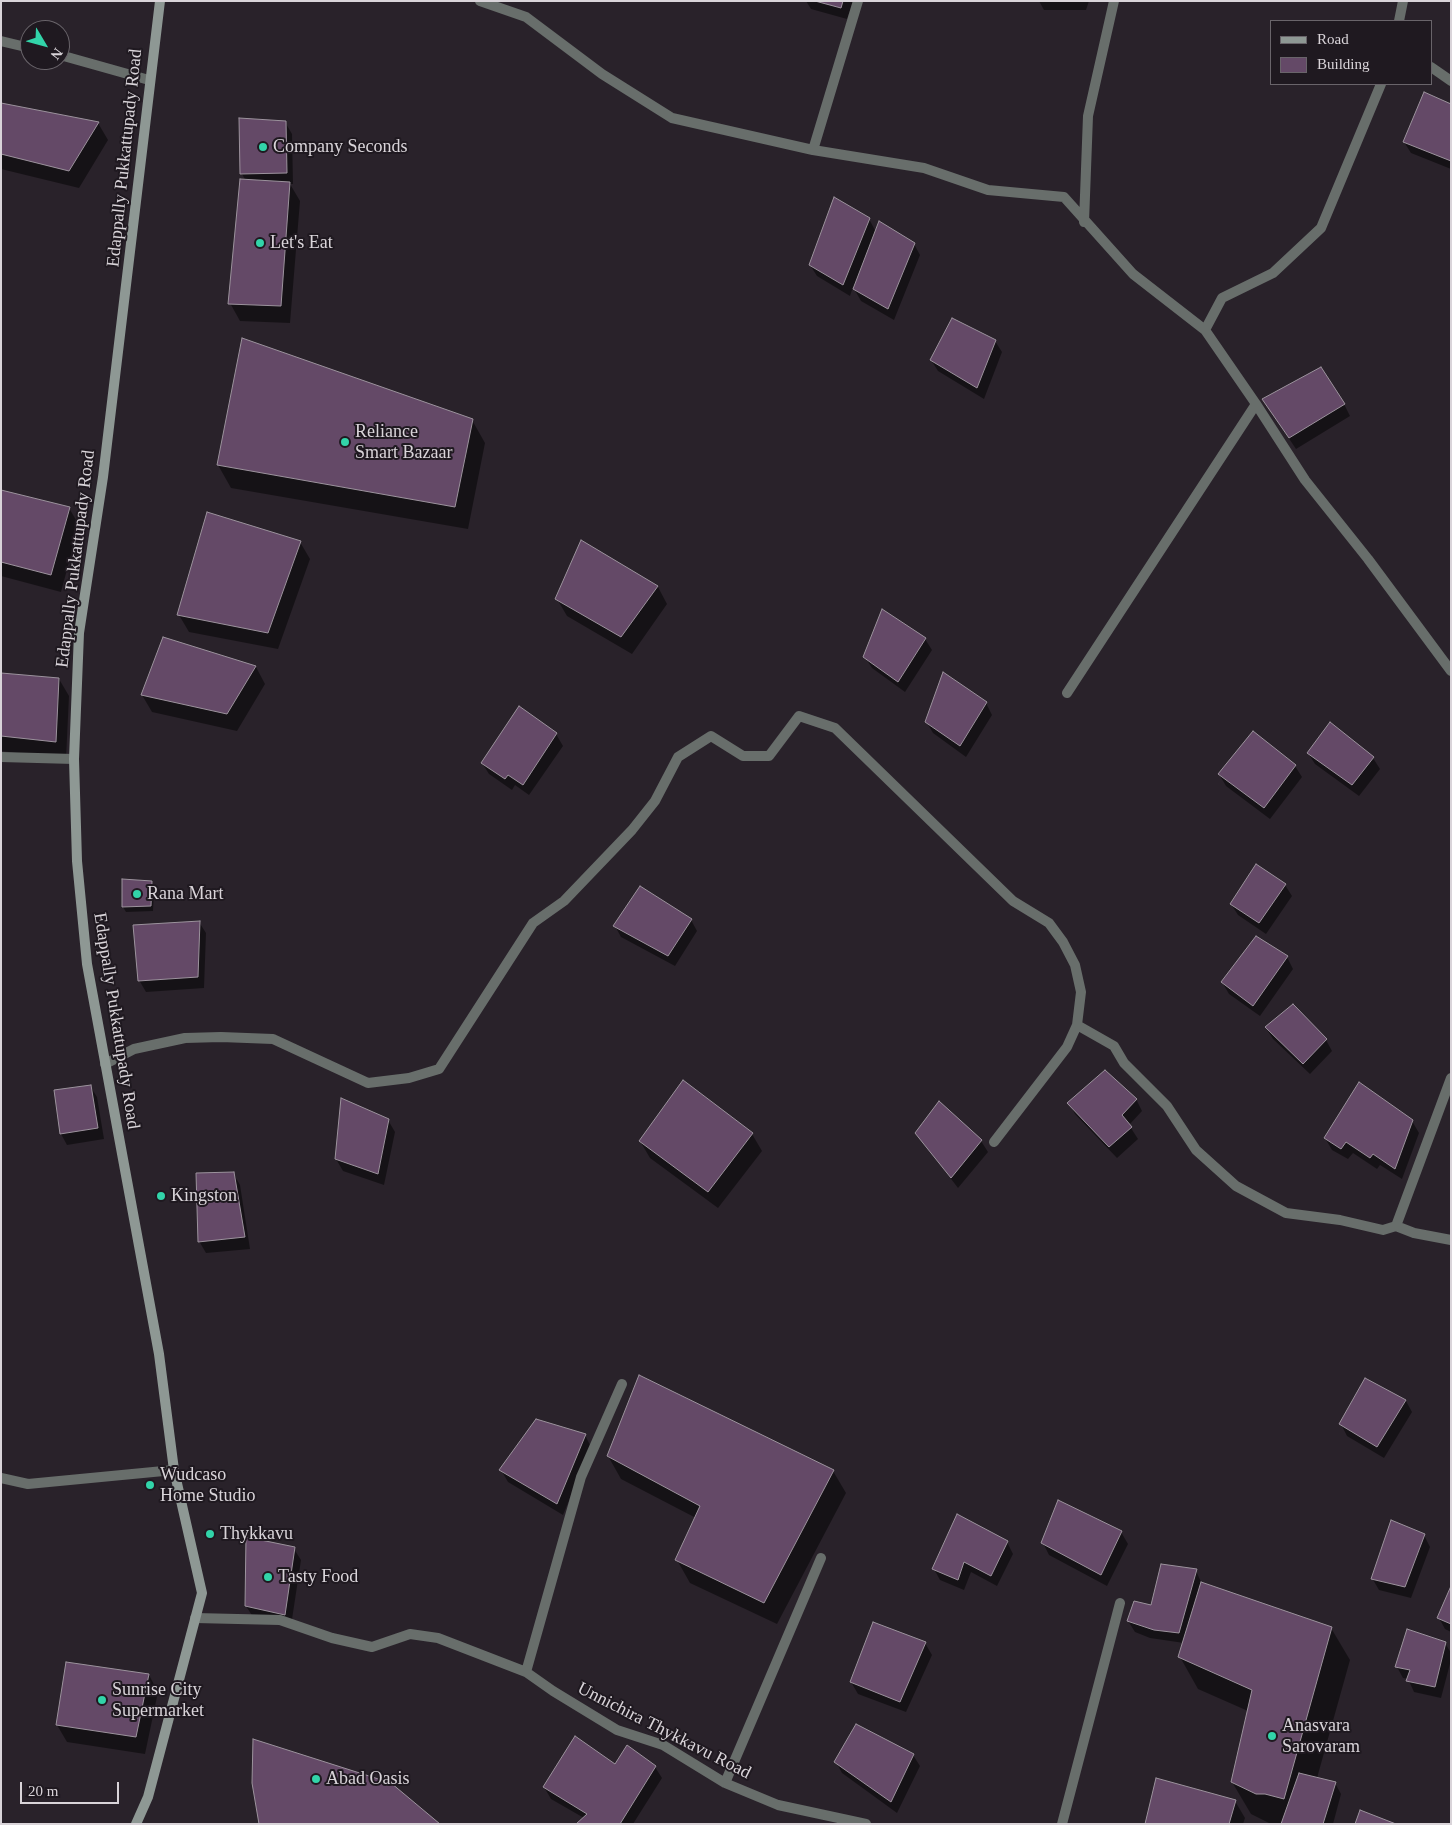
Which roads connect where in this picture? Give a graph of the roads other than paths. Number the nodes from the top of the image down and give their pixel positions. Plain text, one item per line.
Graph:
1 (160, 1) edge
2 (480, 1) edge
3 (858, 1) edge
4 (1114, 1) edge
5 (1403, 1) edge
6 (1399, 20) edge
7 (1, 41) edge
8 (20, 46) edge
9 (70, 58) edge
10 (1432, 68) edge
11 (149, 80) junction
12 (1451, 81) edge
13 (1381, 85) edge
14 (813, 150) junction
15 (1084, 222) junction
16 (1205, 330) junction
17 (1256, 404) junction
18 (1451, 671) edge
19 (1067, 693) dead end
20 (1, 757) edge
21 (74, 759) junction
22 (1077, 1025) junction
23 (105, 1064) junction
24 (1451, 1078) edge
25 (994, 1142) dead end
26 (1396, 1226) junction
27 (1451, 1240) edge
28 (622, 1384) dead end
29 (174, 1470) junction
30 (1, 1478) edge
31 (821, 1558) dead end
32 (1120, 1603) dead end
33 (195, 1618) junction
34 (526, 1672) junction
35 (725, 1783) junction
36 (136, 1824) edge
37 (866, 1824) edge
38 (1062, 1824) edge

1 - 11 main road, Edappally Pukkattupady Road
2 - 14 street
3 - 14 street
4 - 15 street
5 - 6 street
7 - 8 street
9 - 11 street
10 - 12 street
11 - 21 main road, Edappally Pukkattupady Road
13 - 16 street
14 - 15 street
15 - 16 street
16 - 17 street
17 - 18 street
17 - 19 street
20 - 21 street
21 - 23 main road, Edappally Pukkattupady Road
22 - 23 street
22 - 25 street
22 - 26 street
23 - 29 main road, Edappally Pukkattupady Road
24 - 26 street
26 - 27 street
28 - 34 street
29 - 30 street
29 - 33 main road, Edappally Pukkattupady Road
31 - 35 street
32 - 38 street
33 - 34 street, Unnichira Thykkavu Road
33 - 36 main road, Edappally Pukkattupady Road
34 - 35 street, Unnichira Thykkavu Road
35 - 37 street, Unnichira Thykkavu Road

